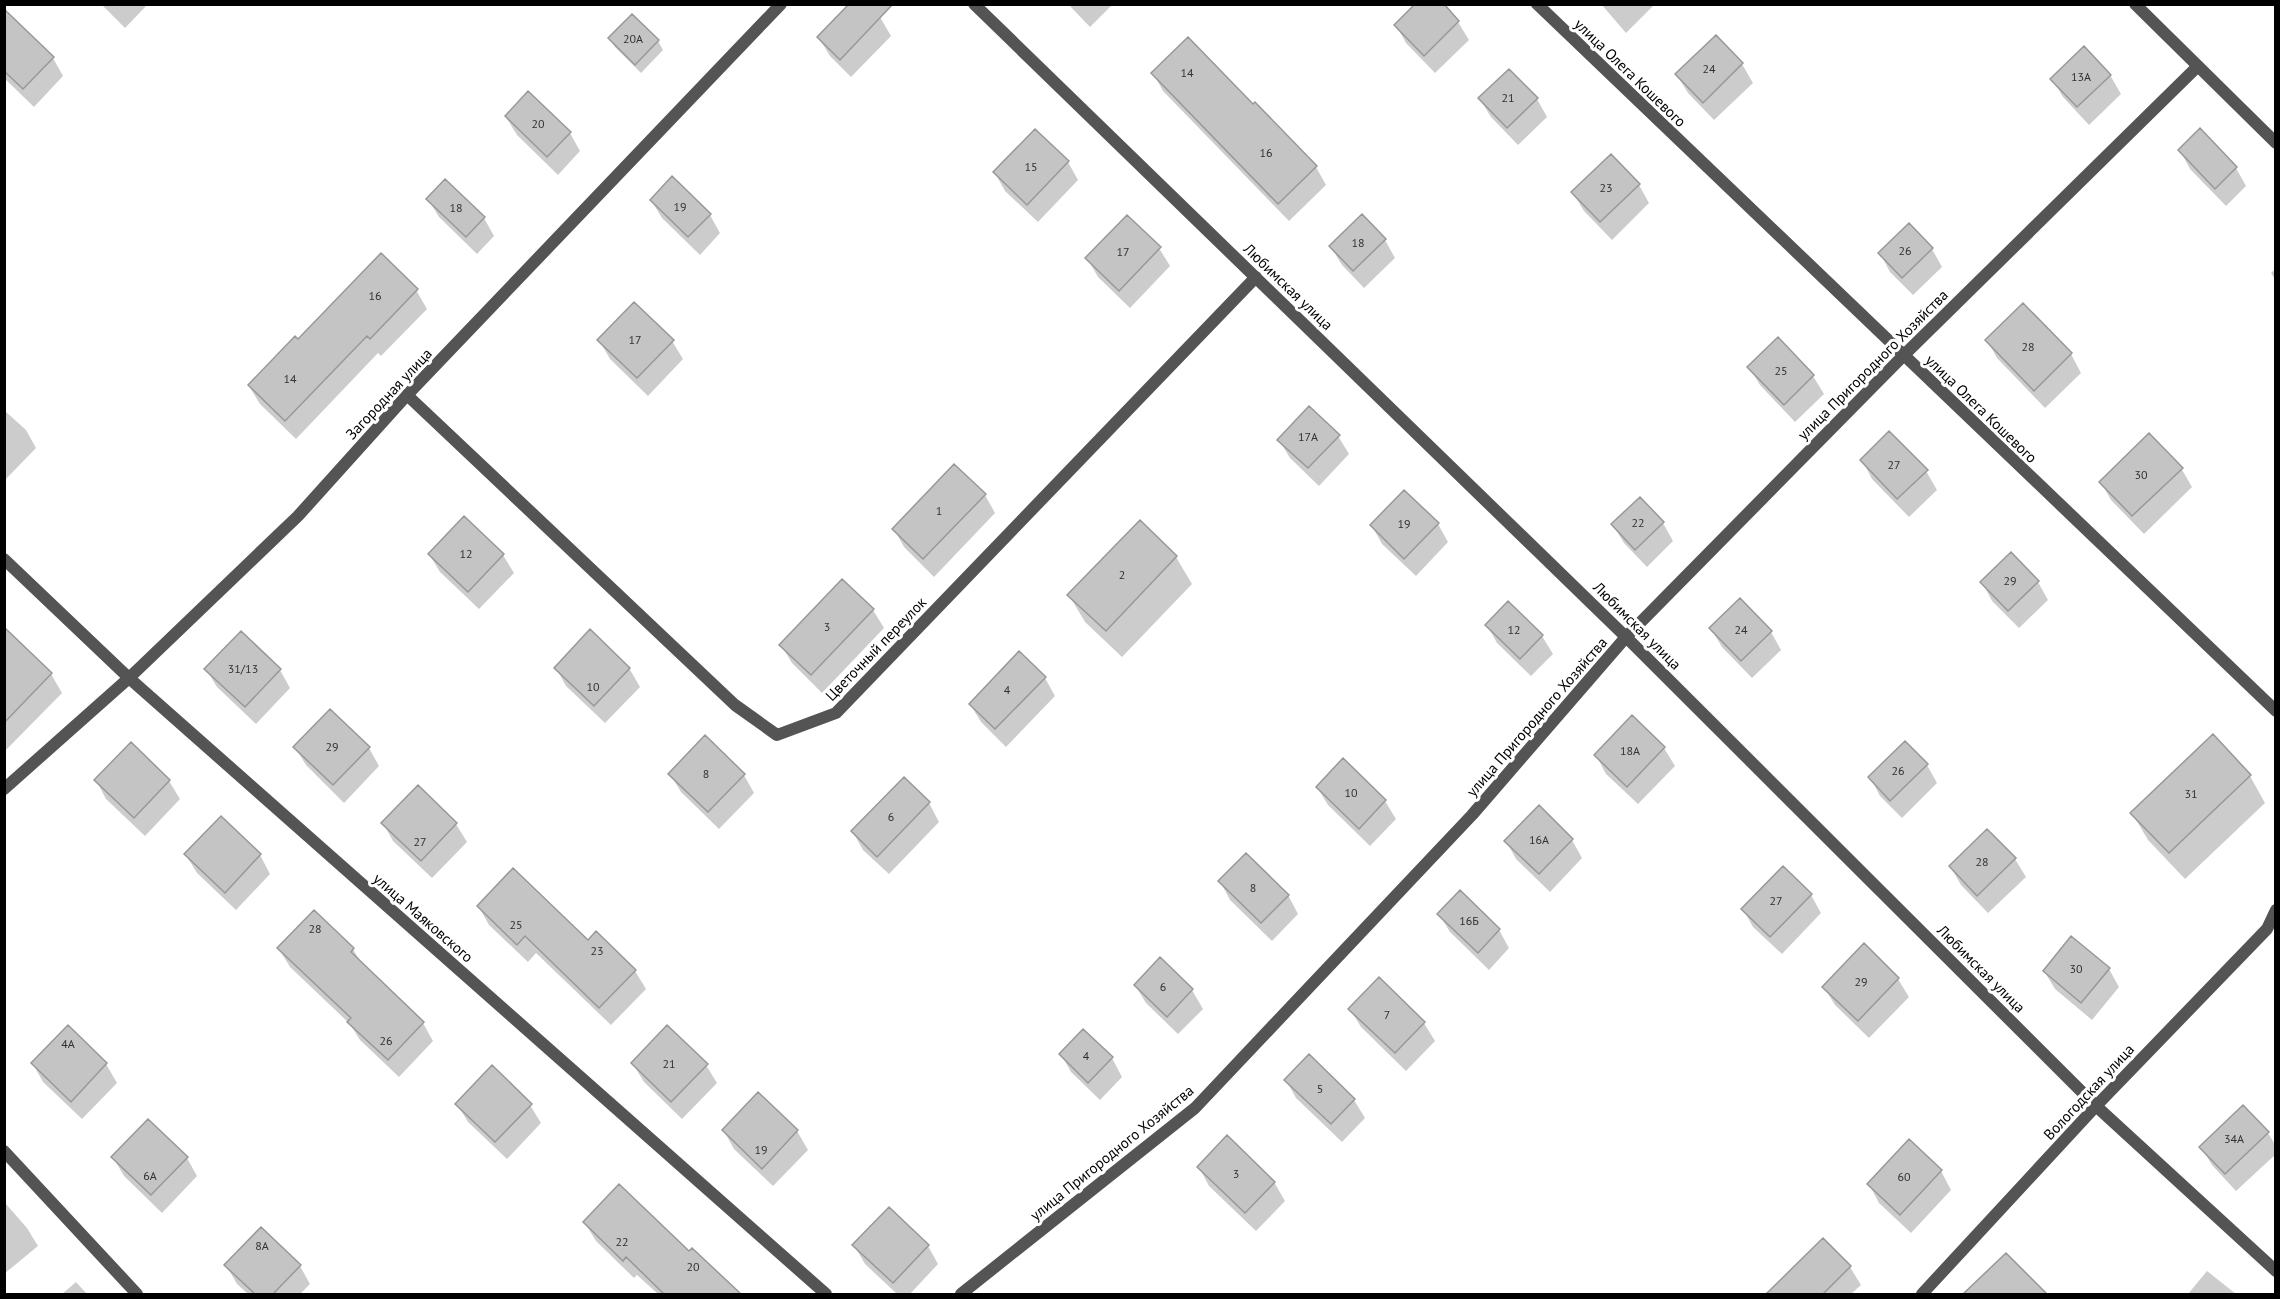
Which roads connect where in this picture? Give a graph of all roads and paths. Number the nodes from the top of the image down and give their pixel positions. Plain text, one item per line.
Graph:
1 (780, 4) edge
2 (974, 4) edge
3 (1537, 4) edge
4 (2136, 4) edge
5 (2198, 66) junction
6 (2276, 143) edge
7 (1256, 277) junction
8 (1903, 356) junction
9 (407, 395) junction
10 (4, 559) edge
11 (1626, 637) junction
12 (129, 678) junction
13 (2276, 711) edge
14 (4, 789) edge
15 (2276, 910) edge
16 (2096, 1106) junction
17 (4, 1151) edge
18 (2276, 1271) edge
19 (136, 1294) edge
20 (826, 1294) edge
21 (961, 1294) edge
22 (1922, 1294) edge

1 - 9 street, Загородная улица
2 - 7 street, Любимская улица
3 - 8 street, улица Олега Кошевого
4 - 5 street
5 - 6 street
5 - 8 street, улица Пригородного Хозяйства
7 - 9 street, Цветочный переулок
7 - 11 street, Любимская улица
8 - 11 street, улица Пригородного Хозяйства
8 - 13 street, улица Олега Кошевого
9 - 12 street, Загородная улица
10 - 12 street, улица Маяковского
11 - 16 street, Любимская улица
11 - 21 street, улица Пригородного Хозяйства
12 - 14 street, Загородная улица
12 - 20 street, улица Маяковского
15 - 16 street, Вологодская улица
16 - 18 street, Любимская улица
16 - 22 street, Вологодская улица
17 - 19 street

